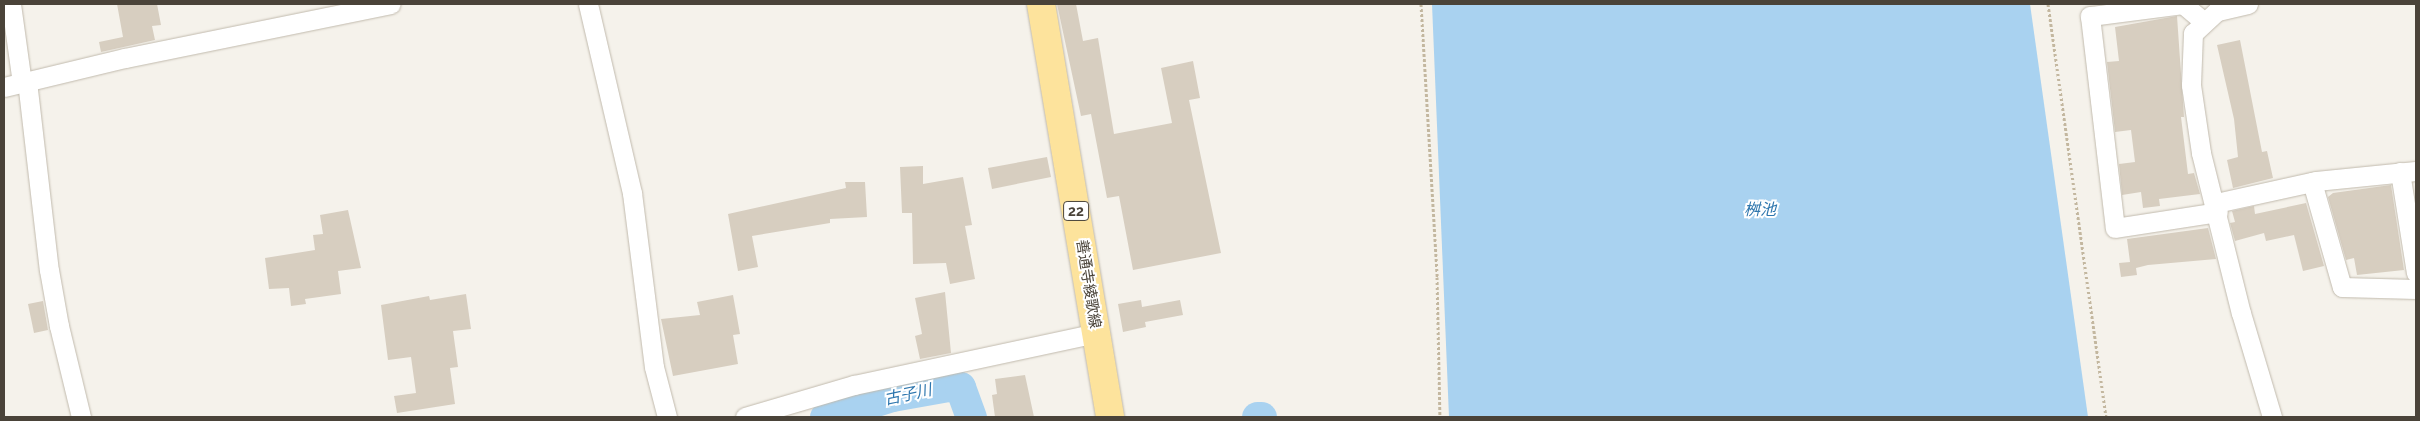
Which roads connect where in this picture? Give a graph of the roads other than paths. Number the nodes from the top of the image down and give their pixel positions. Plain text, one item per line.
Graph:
1 (11, 4) edge
2 (391, 4) edge
3 (588, 4) edge
4 (1041, 4) edge
5 (2248, 4) edge
6 (2203, 21) junction
7 (18, 84) edge
8 (2408, 172) edge
9 (2312, 182) junction
10 (2217, 208) junction
11 (2416, 273) edge
12 (2416, 289) edge
13 (1096, 332) junction
14 (81, 417) edge
15 (667, 417) edge
16 (745, 417) edge
17 (1110, 417) edge
18 (2272, 417) edge

1 - 7 street
2 - 7 street
3 - 15 street
4 - 13 main road, 善通寺綾歌線 / 22
5 - 6 street
6 - 10 street
6 - 10 street
7 - 14 street
8 - 9 street
8 - 11 street
9 - 10 street
9 - 12 street
10 - 18 street
13 - 16 street
13 - 17 main road, 善通寺綾歌線 / 22

